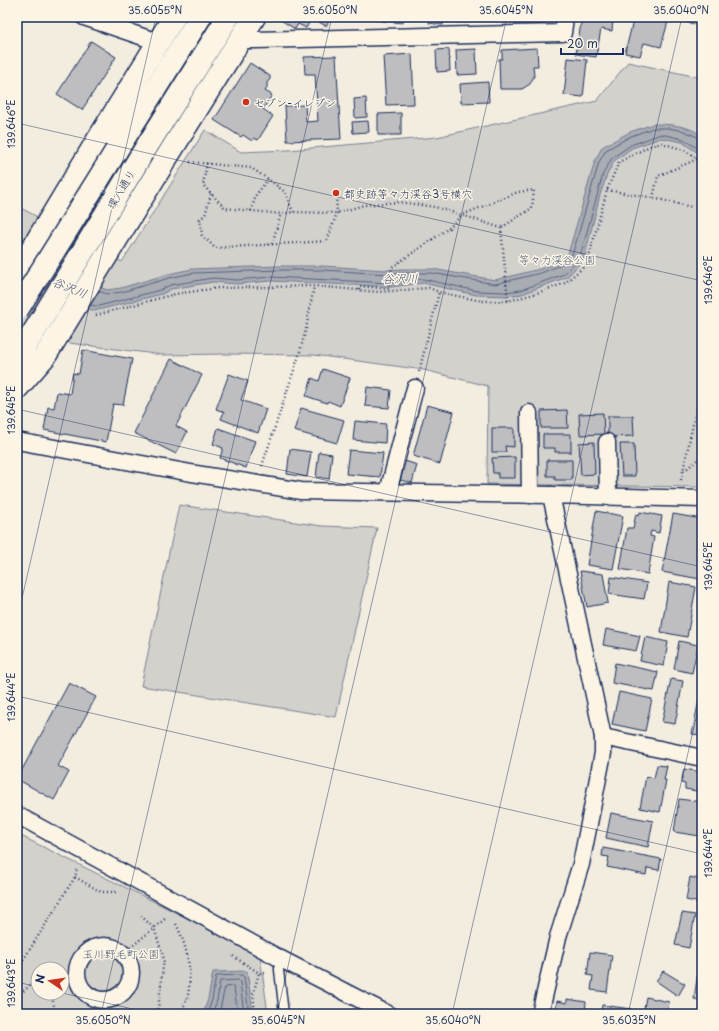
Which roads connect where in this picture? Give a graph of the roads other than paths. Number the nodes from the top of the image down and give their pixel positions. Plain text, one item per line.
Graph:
1 (84, 17) edge
2 (174, 17) edge
3 (200, 17) edge
4 (228, 17) edge
5 (254, 17) edge
6 (565, 17) edge
7 (240, 40) junction
8 (158, 42) junction
9 (17, 274) edge
10 (17, 310) edge
11 (29, 354) edge
12 (417, 381) road end
13 (17, 388) edge
14 (529, 413) dead end
15 (17, 441) edge
16 (607, 442) dead end
17 (388, 492) junction
18 (530, 495) junction
19 (551, 495) junction
20 (608, 497) junction
21 (702, 499) edge
22 (603, 737) junction
23 (702, 758) edge
24 (17, 815) edge
25 (279, 958) junction
26 (70, 975) edge
27 (284, 1014) edge
28 (388, 1014) edge
29 (540, 1014) edge

1 - 8 street
2 - 8 main road
3 - 10 main road, bridge
4 - 11 main road, 環八通り, bridge
5 - 7 main road
6 - 7 street
7 - 11 main road, bridge
8 - 9 main road
11 - 13 main road
12 - 17 street
14 - 18 street
15 - 17 street
16 - 20 street
17 - 18 street
18 - 19 street
19 - 20 street
19 - 22 street
20 - 21 street
22 - 23 street
22 - 29 street
24 - 25 street
25 - 27 lane
25 - 28 street
26 - 26 street

